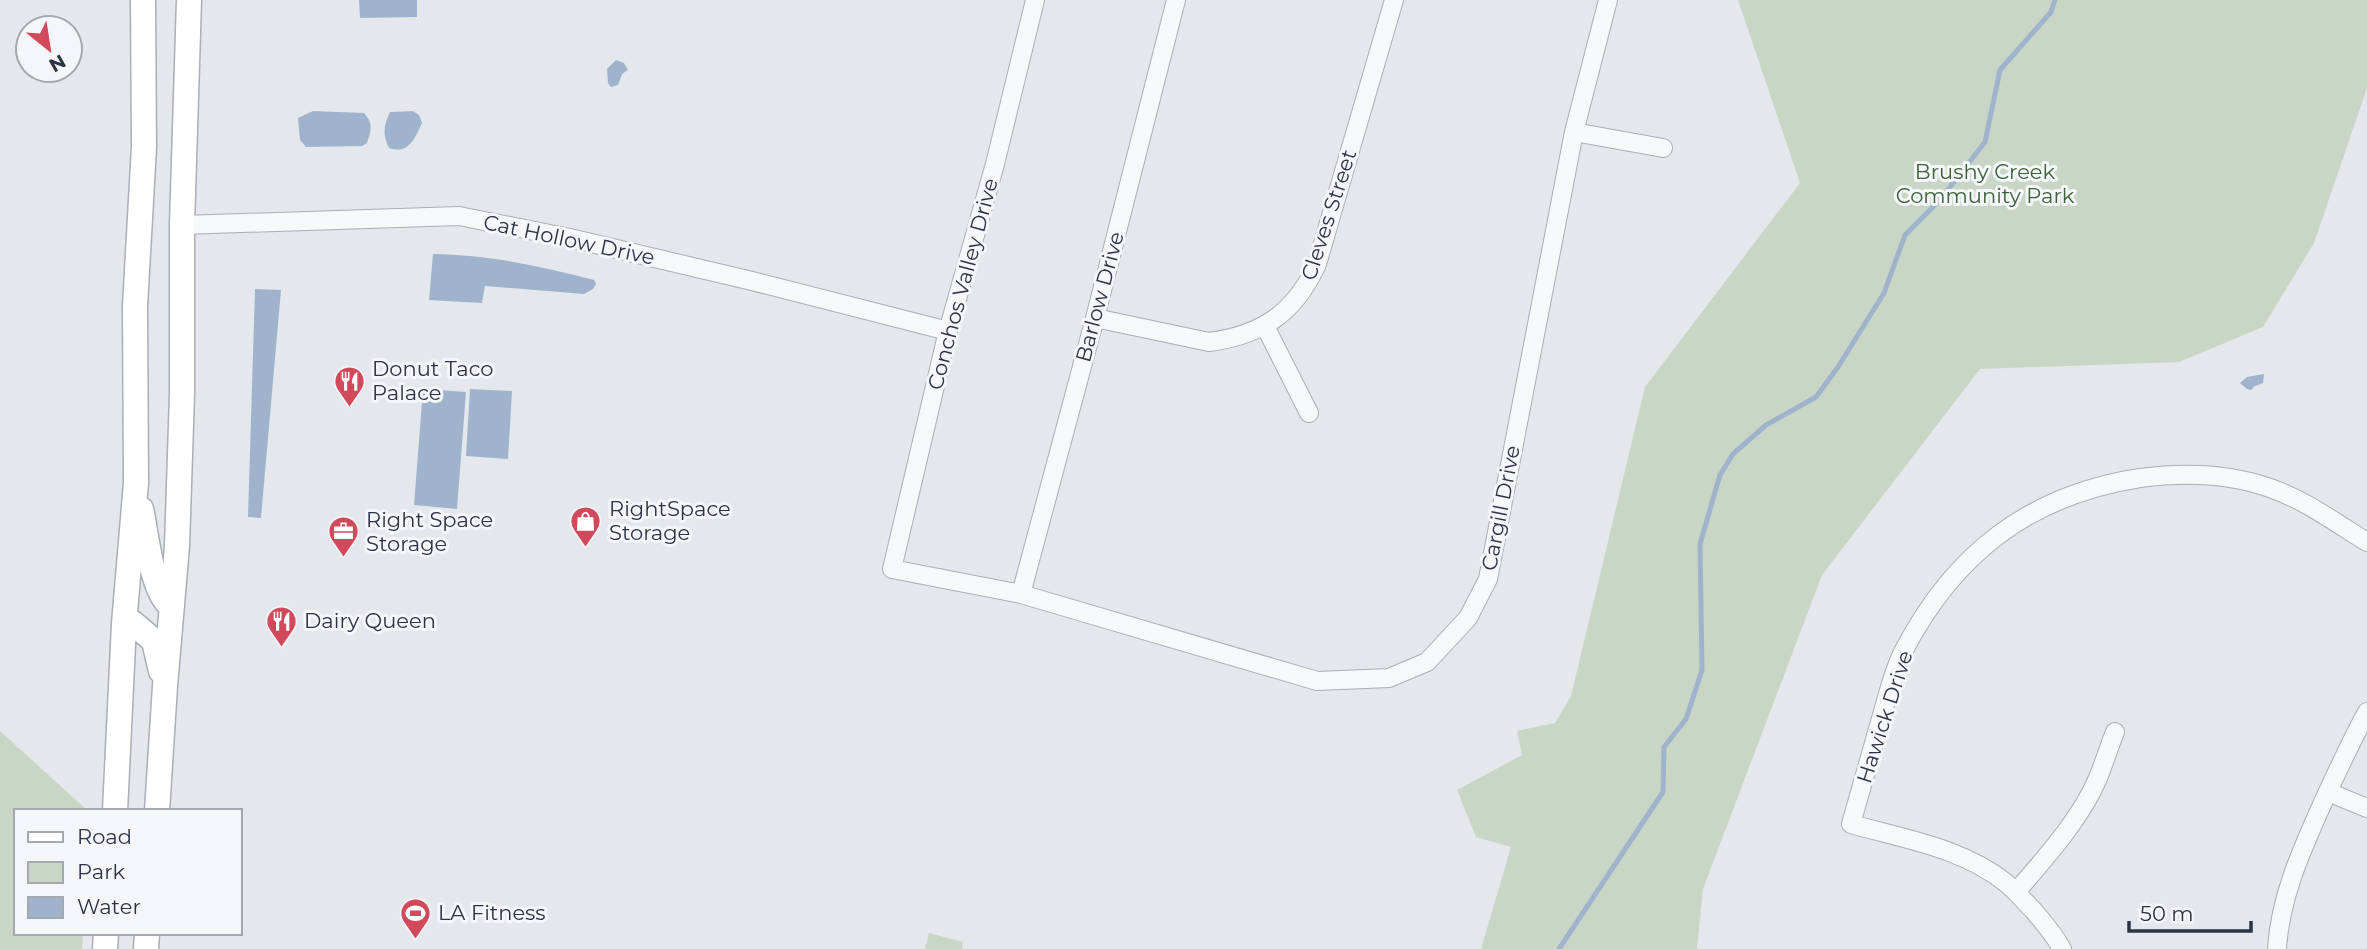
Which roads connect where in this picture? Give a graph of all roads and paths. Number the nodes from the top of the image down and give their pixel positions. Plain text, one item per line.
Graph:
1 (143, 0) edge
2 (189, 0) edge
3 (1035, 0) edge
4 (1176, 0) edge
5 (1394, 0) edge
6 (1608, 0) edge
7 (1574, 132) junction
8 (1663, 148) dead end
9 (182, 225) junction
10 (1095, 318) junction
11 (1265, 326) junction
12 (948, 331) junction
13 (1309, 413) dead end
14 (136, 483) junction
15 (2367, 542) edge
16 (892, 569) joint
17 (1021, 594) junction
18 (172, 607) junction
19 (124, 624) junction
20 (165, 686) junction
21 (2367, 712) edge
22 (2115, 732) dead end
23 (2328, 792) junction
24 (2367, 808) edge
25 (114, 809) edge
26 (157, 809) edge
27 (2016, 892) junction
28 (2062, 949) edge
29 (2277, 949) edge

1 - 14 main road
2 - 9 main road
3 - 12 street, Conchos Valley Drive
4 - 10 street, Barlow Drive
5 - 11 street, Cleves Street
6 - 7 street, Cargill Drive
7 - 8 street
7 - 17 street, Cargill Drive
9 - 12 street, Cat Hollow Drive
9 - 18 main road
10 - 11 street, Cleves Street
10 - 17 street, Barlow Drive
11 - 13 street
12 - 16 street, Conchos Valley Drive
14 - 18 main road
14 - 19 main road
15 - 27 street, Hawick Drive
16 - 17 street, Cargill Drive
18 - 20 main road
19 - 20 main road
19 - 25 main road
20 - 26 main road
21 - 23 street
22 - 27 street
23 - 24 street
23 - 29 street
27 - 28 street

